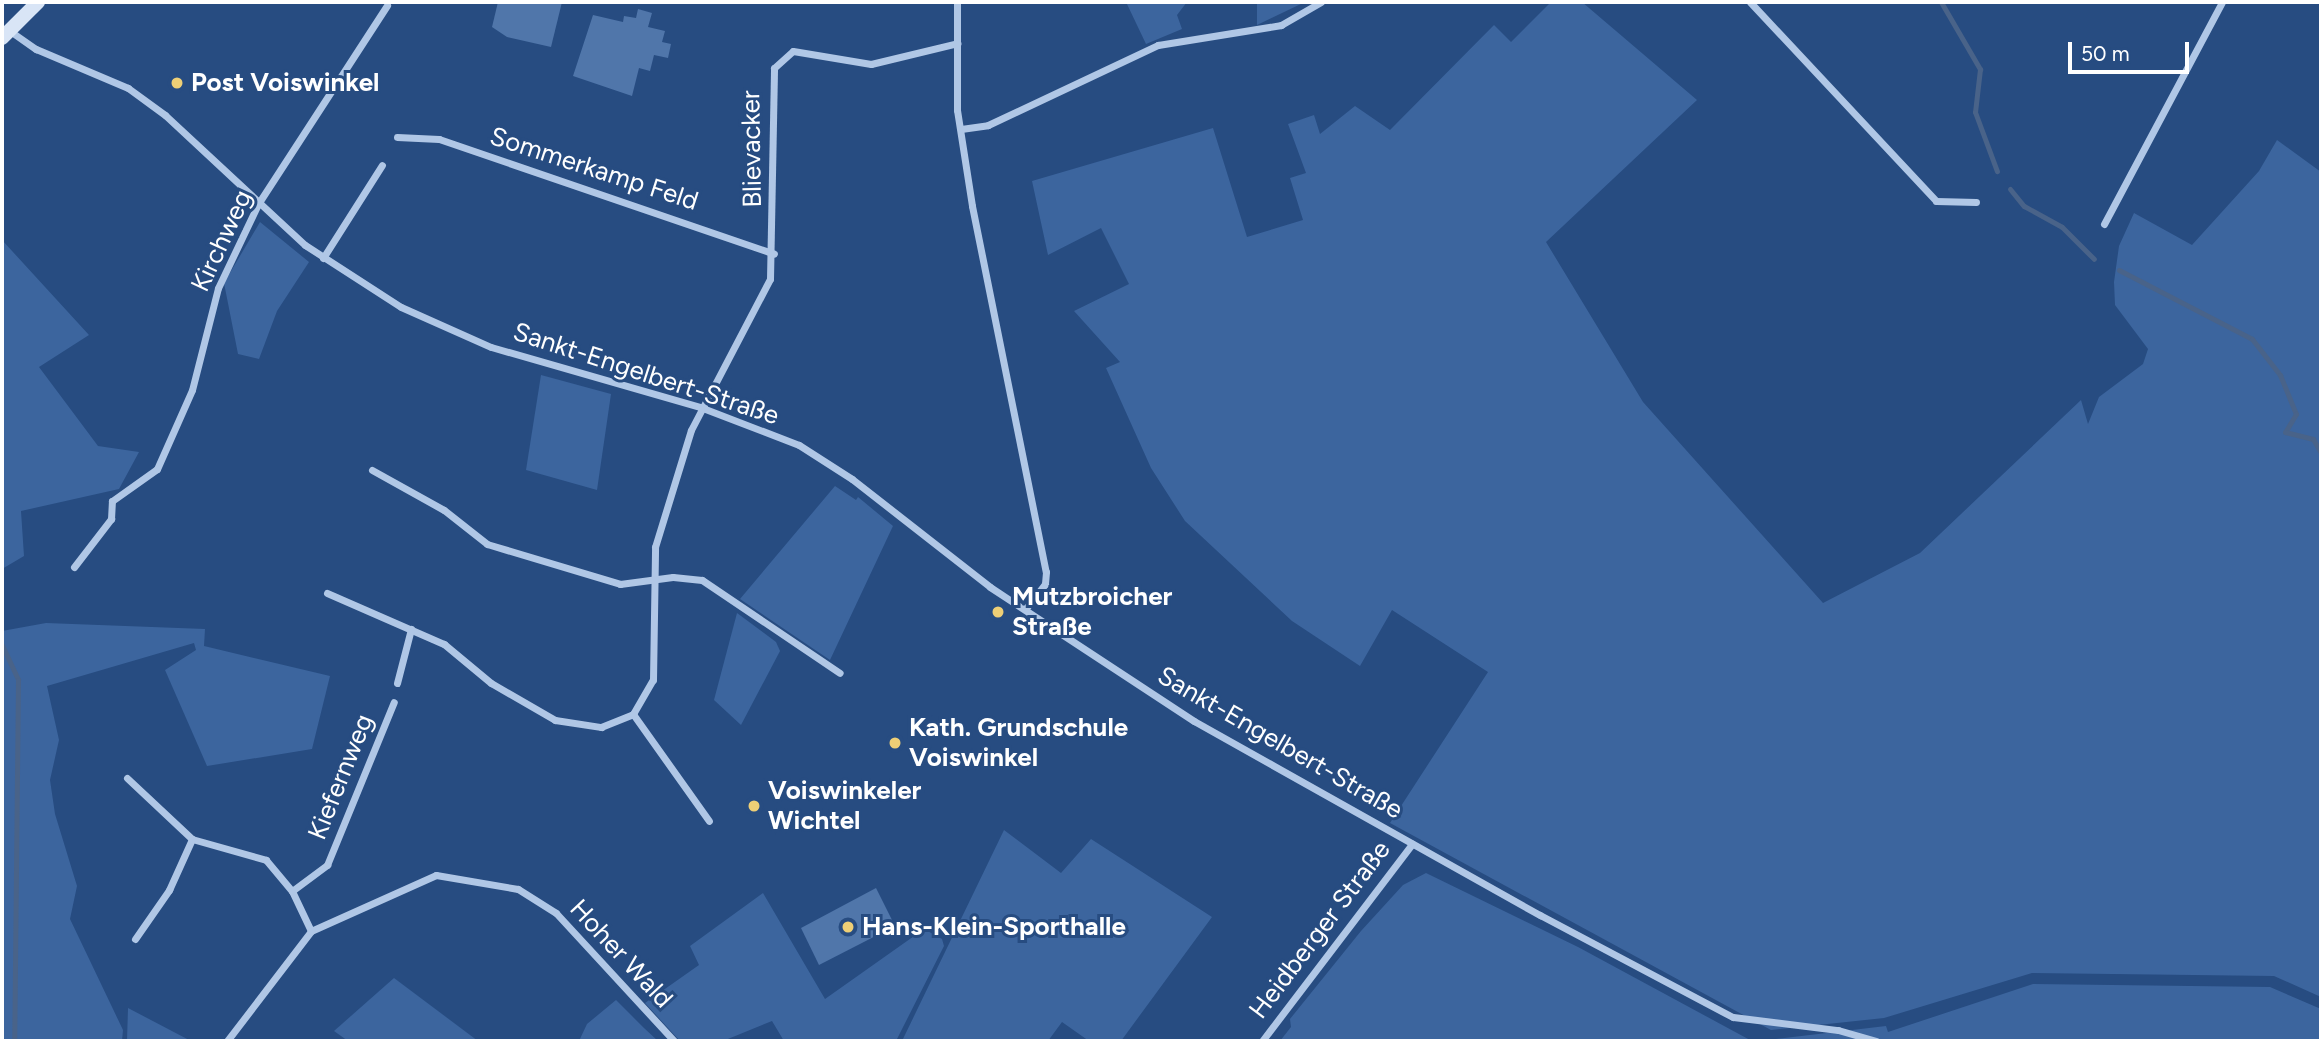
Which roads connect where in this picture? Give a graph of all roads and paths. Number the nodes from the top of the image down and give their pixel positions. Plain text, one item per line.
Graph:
1 (38, 2) edge
2 (957, 2) edge
3 (1321, 2) edge
4 (1750, 2) edge
5 (2222, 2) edge
6 (387, 5) dead end
7 (6, 34) edge
8 (958, 43) junction
9 (961, 129) junction
10 (397, 136) dead end
11 (382, 165) dead end
12 (1976, 202) dead end
13 (258, 204) junction
14 (2104, 224) dead end
15 (774, 254) junction
16 (323, 258) junction
17 (700, 408) junction
18 (372, 470) dead end
19 (74, 567) dead end
20 (652, 580) junction
21 (327, 593) dead end
22 (1026, 608) junction
23 (411, 629) junction
24 (840, 673) dead end
25 (397, 683) dead end
26 (394, 702) dead end
27 (633, 715) junction
28 (127, 778) dead end
29 (709, 821) dead end
30 (192, 839) junction
31 (1412, 845) junction
32 (292, 891) junction
33 (311, 931) junction
34 (135, 939) dead end
35 (227, 1041) edge
36 (674, 1041) edge
37 (1262, 1041) edge
38 (1876, 1041) edge

1 - 7 main road
2 - 8 street
3 - 9 street
4 - 12 street
5 - 14 street
6 - 13 street, Kirchweg
7 - 13 street, Sankt-Engelbert-Straße
8 - 9 street
8 - 15 street, Blievacker
9 - 22 street
10 - 15 street, Sommerkamp Feld
11 - 16 street
13 - 16 street, Sankt-Engelbert-Straße
13 - 19 street, Kirchweg
15 - 17 street, Blievacker
16 - 17 street, Sankt-Engelbert-Straße
17 - 20 street, Blievacker
17 - 22 street, Sankt-Engelbert-Straße
18 - 20 street
20 - 24 street
20 - 27 street, Blievacker
21 - 23 street
22 - 31 street, Sankt-Engelbert-Straße
23 - 25 street
23 - 27 street
26 - 32 street, Kiefernweg
27 - 29 street
28 - 30 street
30 - 32 street
30 - 34 street
31 - 37 street, Heidberger Straße
31 - 38 street, Sankt-Engelbert-Straße
32 - 33 street
33 - 35 street, Hoher Wald
33 - 36 street, Hoher Wald

